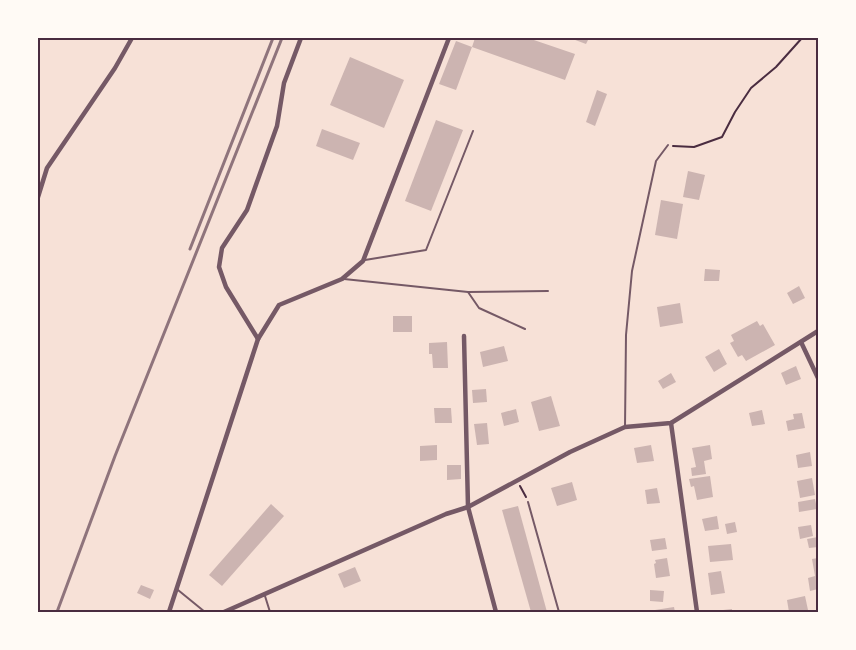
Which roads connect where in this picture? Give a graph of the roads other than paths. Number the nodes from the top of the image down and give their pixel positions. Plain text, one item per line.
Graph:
1 (132, 38) edge
2 (300, 38) edge
3 (449, 38) edge
4 (473, 131) dead end
5 (668, 145) road end
6 (38, 197) edge
7 (363, 260) junction
8 (342, 279) junction
9 (548, 291) dead end
10 (468, 292) junction
11 (525, 329) dead end
12 (818, 331) edge
13 (464, 336) dead end
14 (258, 339) junction
15 (801, 342) junction
16 (818, 378) edge
17 (671, 422) junction
18 (625, 427) junction
19 (528, 502) road end
20 (468, 506) junction
21 (177, 589) junction
22 (265, 594) junction
23 (169, 612) edge
24 (205, 612) edge
25 (224, 612) edge
26 (270, 612) edge
27 (496, 612) edge
28 (559, 612) edge
29 (697, 612) edge

1 - 6 street
2 - 14 street
3 - 7 street
4 - 7 lane
5 - 18 lane
7 - 8 street
8 - 10 lane
8 - 14 street
9 - 10 lane
10 - 11 lane
12 - 15 street
13 - 20 street
14 - 21 street
15 - 16 street
15 - 17 street
17 - 18 street
17 - 29 street
18 - 20 street
19 - 28 lane
20 - 22 street
20 - 27 street
21 - 23 street
21 - 24 lane
22 - 25 street
22 - 26 lane

